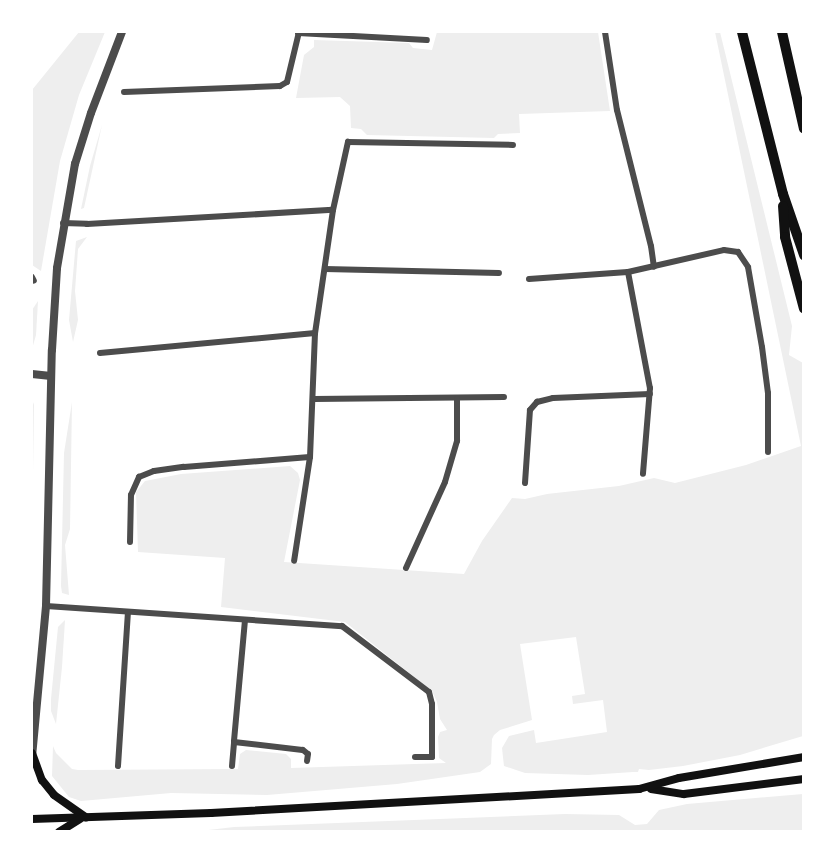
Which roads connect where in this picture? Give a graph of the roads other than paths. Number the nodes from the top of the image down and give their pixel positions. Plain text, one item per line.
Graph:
1 (122, 32) edge
2 (299, 32) edge
3 (605, 32) edge
4 (742, 32) edge
5 (782, 32) edge
6 (427, 40) dead end
7 (792, 80) junction
8 (124, 92) dead end
9 (804, 112) edge
10 (804, 129) edge
11 (513, 145) dead end
12 (783, 194) junction
13 (333, 210) junction
14 (63, 223) junction
15 (804, 255) edge
16 (654, 267) junction
17 (324, 269) junction
18 (628, 272) junction
19 (500, 273) dead end
20 (529, 279) dead end
21 (804, 309) edge
22 (315, 333) junction
23 (100, 353) dead end
24 (32, 374) edge
25 (51, 376) junction
26 (650, 394) junction
27 (504, 397) dead end
28 (314, 399) junction
29 (457, 399) junction
30 (768, 452) dead end
31 (310, 457) junction
32 (643, 474) dead end
33 (525, 483) dead end
34 (130, 542) dead end
35 (294, 561) dead end
36 (406, 568) dead end
37 (46, 606) junction
38 (128, 612) junction
39 (245, 620) junction
40 (234, 742) junction
41 (32, 753) edge
42 (415, 757) dead end
43 (804, 757) edge
44 (32, 759) edge
45 (307, 761) dead end
46 (118, 766) dead end
47 (232, 766) dead end
48 (804, 779) edge
49 (648, 788) junction
50 (86, 817) junction
51 (32, 819) edge
52 (59, 831) edge

1 - 14 street
2 - 6 street
2 - 8 street
3 - 16 street
4 - 12 highway
5 - 7 highway
7 - 9 highway
7 - 10 highway
11 - 13 street
12 - 15 highway
12 - 21 highway
13 - 14 street
13 - 17 street
14 - 25 street
16 - 18 street
16 - 30 street
17 - 19 street
17 - 22 street
18 - 20 street
18 - 26 street
22 - 23 street
22 - 28 street
24 - 25 street
25 - 37 street
26 - 32 street
26 - 33 street
27 - 29 street
28 - 29 street
28 - 31 street
29 - 36 street
31 - 34 street
31 - 35 street
37 - 38 street
37 - 41 street
38 - 39 street
38 - 46 street
39 - 40 street
39 - 42 street
40 - 45 street
40 - 47 street
41 - 44 street
41 - 50 main road
43 - 49 main road
48 - 49 main road
49 - 50 main road
50 - 51 main road
50 - 52 main road

